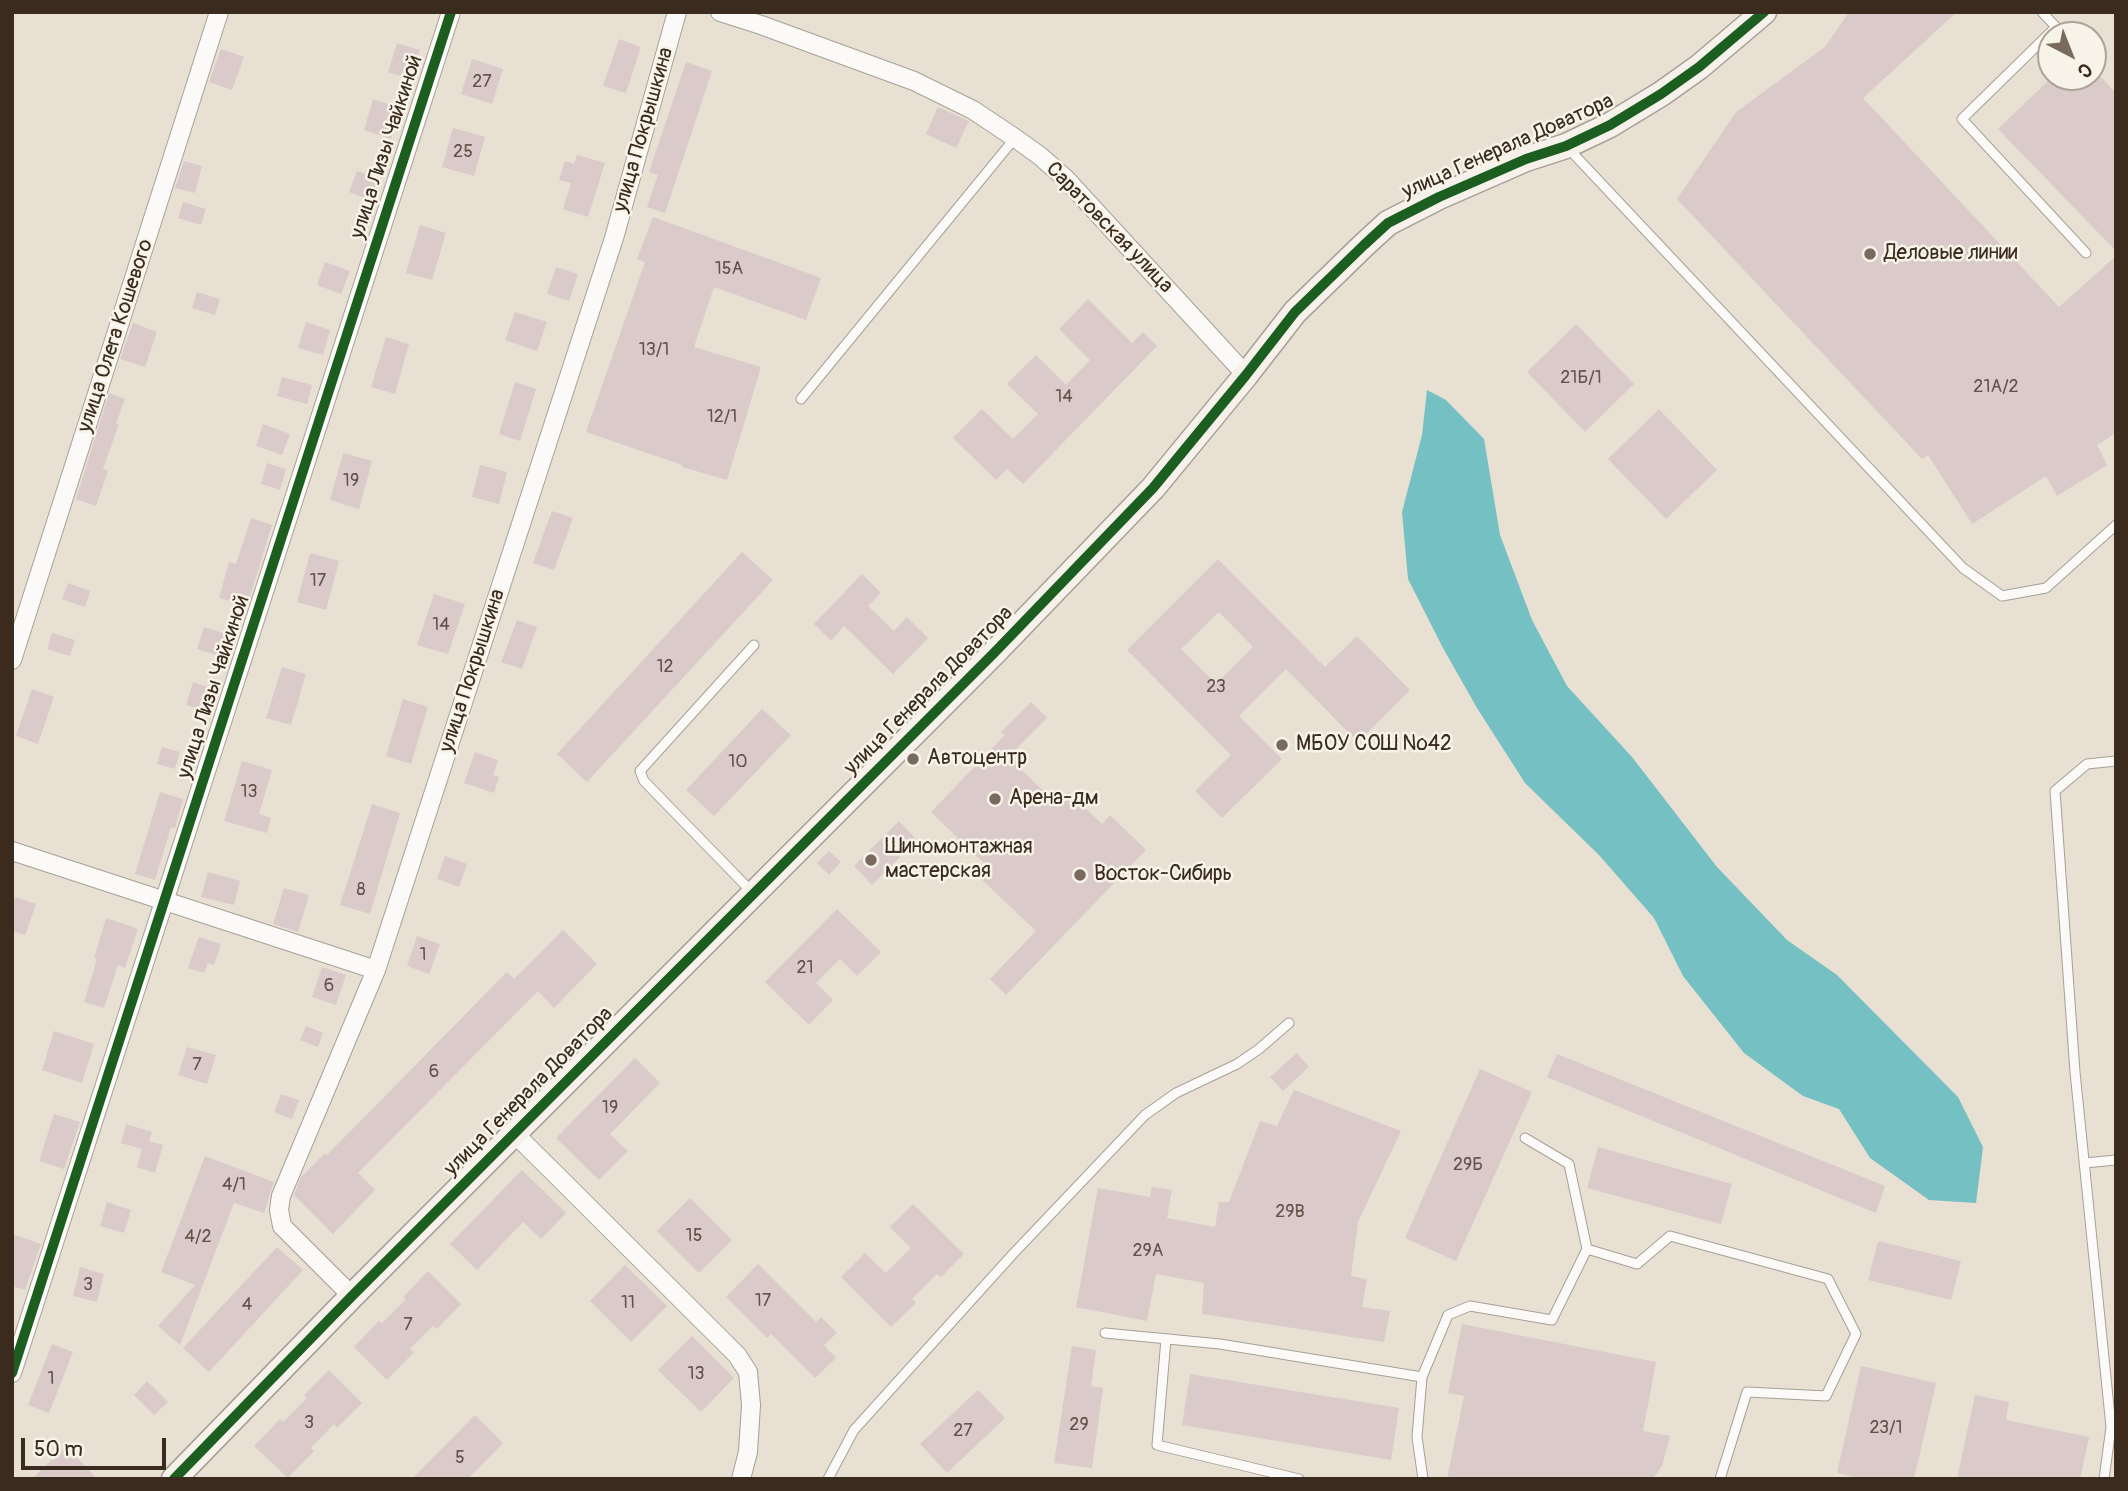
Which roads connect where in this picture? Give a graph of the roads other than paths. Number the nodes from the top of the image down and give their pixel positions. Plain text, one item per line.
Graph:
1 (219, 12) edge
2 (451, 12) edge
3 (677, 12) edge
4 (720, 12) edge
5 (1764, 12) edge
6 (2042, 12) edge
7 (1015, 138) junction
8 (1566, 146) junction
9 (2086, 253) dead end
10 (1246, 375) junction
11 (801, 399) dead end
12 (2116, 525) edge
13 (754, 645) dead end
14 (12, 660) edge
15 (2116, 761) edge
16 (12, 851) edge
17 (754, 894) junction
18 (166, 900) junction
19 (376, 970) junction
20 (1289, 1023) dead end
21 (515, 1134) junction
22 (1525, 1138) dead end
23 (2116, 1160) edge
24 (2085, 1163) junction
25 (1587, 1249) junction
26 (352, 1296) junction
27 (1105, 1333) dead end
28 (1166, 1339) junction
29 (12, 1373) edge
30 (1422, 1377) junction
31 (174, 1479) edge
32 (741, 1479) edge
33 (828, 1479) edge
34 (1299, 1479) edge
35 (1423, 1479) edge
36 (1720, 1479) edge
37 (2104, 1479) edge

1 - 14 street, улица Олега Кошевого
2 - 18 street, улица Лизы Чайкиной
3 - 19 street, улица Покрышкина
4 - 7 street, Саратовская улица
5 - 8 street, улица Генерала Доватора
6 - 9 lane
7 - 10 street, Саратовская улица
7 - 11 lane
8 - 10 street, улица Генерала Доватора
8 - 12 lane
10 - 17 street, улица Генерала Доватора
13 - 17 lane
15 - 24 lane
16 - 18 street
17 - 21 street, улица Генерала Доватора
18 - 19 street
18 - 29 street, улица Лизы Чайкиной
19 - 26 street, улица Покрышкина
20 - 33 lane
21 - 26 street, улица Генерала Доватора
21 - 32 street
22 - 25 lane
23 - 24 lane
24 - 37 lane
25 - 30 lane
25 - 36 lane
26 - 31 street, улица Генерала Доватора
27 - 28 lane
28 - 30 lane
28 - 34 lane
30 - 35 lane

